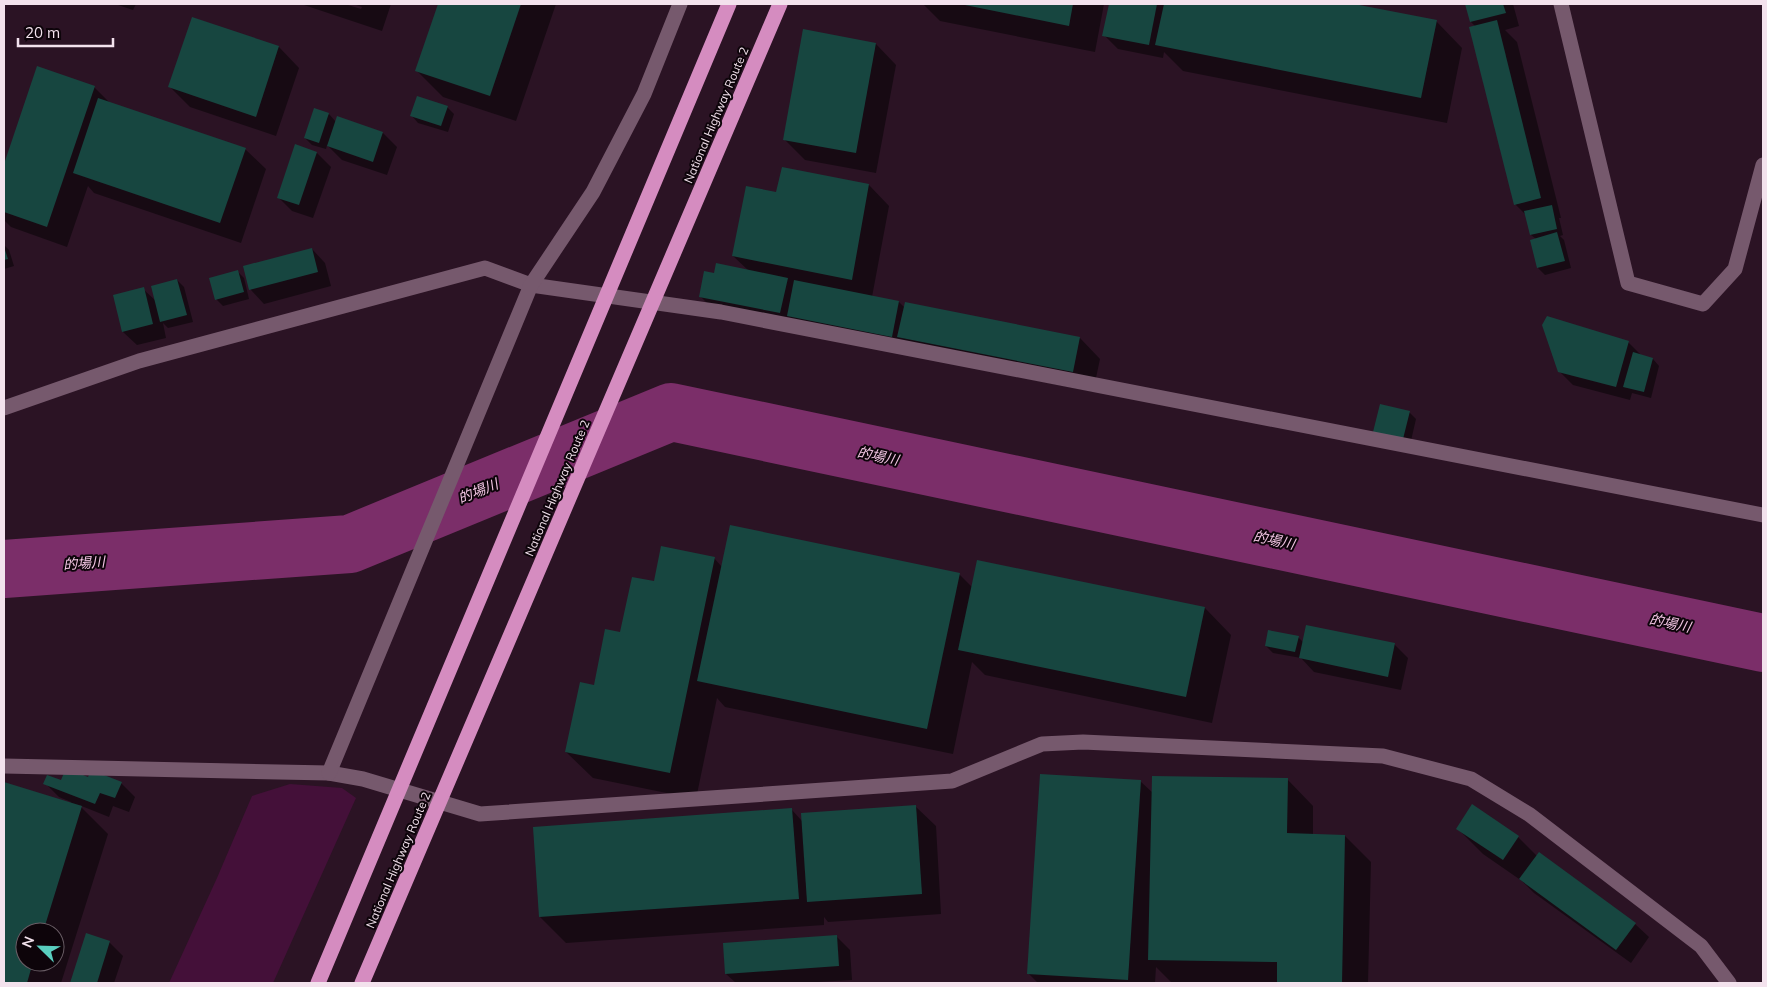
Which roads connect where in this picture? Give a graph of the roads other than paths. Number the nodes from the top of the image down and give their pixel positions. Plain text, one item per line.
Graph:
1 (680, 4) edge
2 (729, 4) edge
3 (780, 4) edge
4 (1561, 4) edge
5 (1763, 165) edge
6 (531, 285) junction
7 (4, 408) edge
8 (1763, 514) edge
9 (4, 766) edge
10 (329, 773) junction
11 (318, 983) edge
12 (362, 983) edge
13 (1728, 983) edge

1 - 6 street
2 - 11 highway, National Highway Route 2
3 - 12 highway, National Highway Route 2
4 - 5 street
6 - 7 street
6 - 8 street
6 - 10 street
9 - 10 street
10 - 13 street

